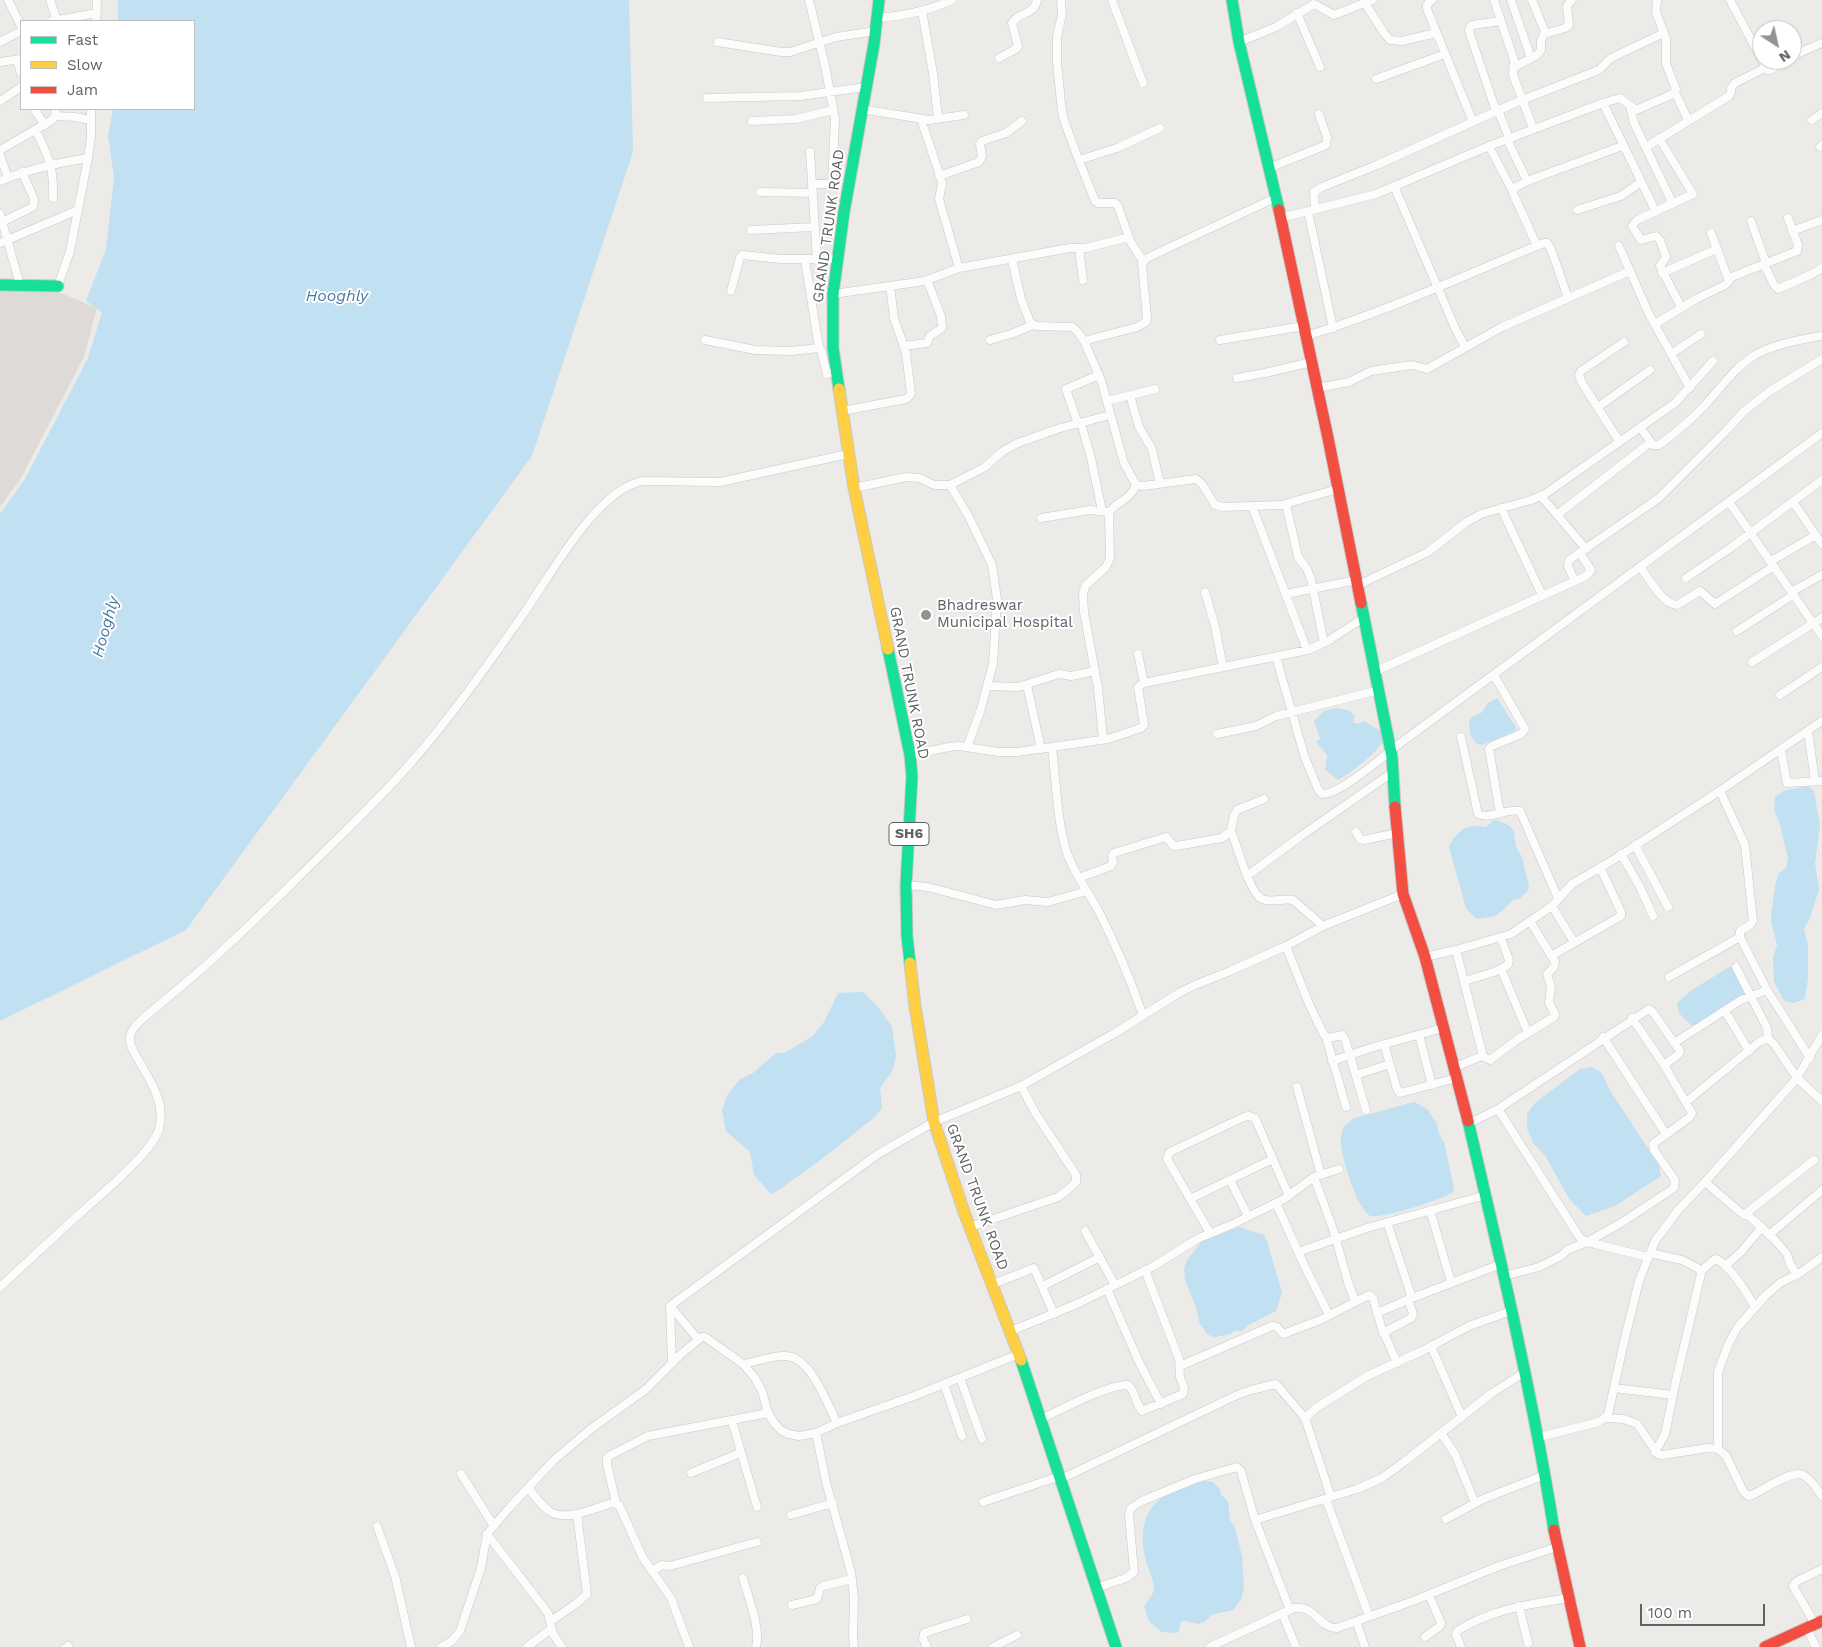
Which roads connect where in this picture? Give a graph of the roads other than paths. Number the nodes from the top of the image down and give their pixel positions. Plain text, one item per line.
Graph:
1 (8, 0) edge
2 (50, 0) edge
3 (97, 0) edge
4 (810, 0) edge
5 (879, 0) edge
6 (952, 0) edge
7 (1037, 0) edge
8 (1061, 0) edge
9 (1112, 0) edge
10 (1232, 0) edge
11 (1432, 0) edge
12 (1494, 0) edge
13 (1511, 0) edge
14 (1532, 0) edge
15 (1657, 0) edge
16 (1730, 0) edge
17 (1568, 1) edge
18 (1365, 2) edge
19 (922, 11) junction
20 (1297, 13) junction
21 (96, 17) edge
22 (877, 18) junction
23 (55, 20) edge
24 (65, 20) edge
25 (1501, 21) junction
26 (20, 24) edge
27 (876, 31) junction
28 (20, 32) edge
29 (1436, 33) junction
30 (1664, 33) junction
31 (1545, 34) junction
32 (0, 42) edge
33 (718, 42) dead end
34 (819, 42) junction
35 (1239, 42) junction
36 (1752, 42) edge
37 (1822, 43) edge
38 (1802, 52) edge
39 (1445, 54) junction
40 (999, 58) dead end
41 (1531, 58) junction
42 (19, 60) edge
43 (0, 62) edge
44 (1320, 67) dead end
45 (1513, 68) junction
46 (1762, 70) edge
47 (1376, 79) dead end
48 (1143, 83) dead end
49 (866, 86) junction
50 (20, 88) edge
51 (830, 92) junction
52 (1675, 92) junction
53 (707, 98) dead end
54 (1522, 100) junction
55 (0, 101) edge
56 (1603, 103) junction
57 (1630, 106) junction
58 (861, 109) junction
59 (35, 110) edge
60 (91, 110) edge
61 (833, 110) junction
62 (1497, 111) junction
63 (55, 112) edge
64 (1822, 113) edge
65 (1319, 114) dead end
66 (964, 115) dead end
67 (938, 118) junction
68 (921, 119) junction
69 (90, 120) junction
70 (1688, 120) junction
71 (1812, 120) dead end
72 (1022, 121) dead end
73 (752, 122) dead end
74 (1472, 122) junction
75 (45, 125) junction
76 (1160, 128) dead end
77 (1533, 128) junction
78 (36, 130) junction
79 (1508, 138) junction
80 (1659, 138) junction
81 (1489, 146) junction
82 (1622, 146) junction
83 (1646, 147) junction
84 (0, 150) edge
85 (810, 152) dead end
86 (0, 155) edge
87 (88, 158) junction
88 (1079, 160) junction
89 (51, 164) junction
90 (1269, 168) junction
91 (22, 172) junction
92 (940, 176) junction
93 (8, 178) junction
94 (0, 181) edge
95 (1527, 182) junction
96 (1641, 182) junction
97 (812, 184) junction
98 (1394, 186) junction
99 (1512, 190) junction
100 (760, 192) dead end
101 (813, 193) junction
102 (53, 198) dead end
103 (1275, 198) junction
104 (1673, 204) junction
105 (78, 210) junction
106 (1312, 210) junction
107 (1577, 210) dead end
108 (1656, 212) junction
109 (1, 218) edge
110 (1280, 218) junction
111 (1788, 218) dead end
112 (1822, 220) edge
113 (1751, 222) dead end
114 (814, 227) junction
115 (751, 230) dead end
116 (1792, 231) junction
117 (1711, 233) dead end
118 (1128, 237) junction
119 (4, 241) edge
120 (1537, 246) junction
121 (1619, 246) dead end
122 (1079, 248) junction
123 (1717, 249) junction
124 (837, 259) junction
125 (1012, 259) junction
126 (805, 260) junction
127 (817, 260) junction
128 (1144, 261) junction
129 (1765, 263) junction
130 (959, 268) junction
131 (1822, 268) edge
132 (1630, 272) junction
133 (1662, 272) junction
134 (1729, 278) junction
135 (927, 280) junction
136 (1083, 280) dead end
137 (0, 285) edge
138 (20, 285) junction
139 (58, 286) joint
140 (890, 286) junction
141 (1438, 288) junction
142 (731, 291) dead end
143 (832, 294) junction
144 (1568, 298) junction
145 (1681, 307) junction
146 (1655, 324) junction
147 (1033, 325) junction
148 (1333, 328) junction
149 (1305, 331) junction
150 (1701, 334) dead end
151 (1822, 336) edge
152 (704, 340) dead end
153 (990, 340) dead end
154 (1220, 340) dead end
155 (1084, 341) junction
156 (1624, 342) dead end
157 (904, 346) junction
158 (1465, 347) junction
159 (819, 348) junction
160 (1671, 354) junction
161 (1822, 359) edge
162 (1714, 361) dead end
163 (1312, 362) junction
164 (1650, 370) dead end
165 (837, 371) junction
166 (1099, 375) junction
167 (1237, 378) dead end
168 (1317, 388) junction
169 (1690, 388) junction
170 (1155, 389) dead end
171 (1130, 395) junction
172 (1107, 401) junction
173 (1598, 407) junction
174 (842, 411) junction
175 (1110, 415) junction
176 (1080, 423) junction
177 (1640, 427) junction
178 (1822, 433) edge
179 (1620, 441) junction
180 (1651, 442) junction
181 (848, 454) junction
182 (1822, 480) edge
183 (1160, 484) junction
184 (950, 485) junction
185 (1136, 485) junction
186 (854, 488) junction
187 (1338, 489) junction
188 (1541, 496) junction
189 (1729, 502) junction
190 (1793, 502) junction
191 (1286, 504) junction
192 (1252, 506) junction
193 (1501, 508) junction
194 (1105, 512) junction
195 (1557, 515) junction
196 (1040, 518) dead end
197 (1751, 533) junction
198 (1816, 535) junction
199 (1822, 544) edge
200 (1583, 551) junction
201 (1772, 563) junction
202 (1640, 567) junction
203 (1822, 575) edge
204 (1686, 578) dead end
205 (1574, 580) junction
206 (1358, 583) junction
207 (1313, 588) junction
208 (1205, 592) dead end
209 (1792, 593) junction
210 (1286, 594) junction
211 (1542, 595) junction
212 (1365, 617) junction
213 (1822, 618) edge
214 (1813, 623) junction
215 (1737, 631) dead end
216 (1822, 636) edge
217 (1324, 643) junction
218 (1307, 650) junction
219 (1138, 654) dead end
220 (1276, 657) junction
221 (1752, 662) dead end
222 (1223, 667) junction
223 (1822, 667) edge
224 (1095, 671) junction
225 (1376, 671) junction
226 (1494, 675) junction
227 (1144, 683) junction
228 (1026, 685) junction
229 (988, 686) junction
230 (1379, 690) junction
231 (1780, 695) dead end
232 (1292, 712) junction
233 (1822, 722) edge
234 (1808, 731) junction
235 (1216, 734) dead end
236 (1461, 737) dead end
237 (1103, 740) junction
238 (966, 747) junction
239 (1052, 748) junction
240 (1041, 749) junction
241 (1781, 750) junction
242 (1391, 751) junction
243 (910, 756) junction
244 (1393, 772) junction
245 (1818, 781) edge
246 (1720, 791) junction
247 (1264, 799) dead end
248 (1500, 813) junction
249 (1231, 831) junction
250 (1356, 832) dead end
251 (1397, 833) junction
252 (1635, 845) junction
253 (1621, 854) junction
254 (1600, 867) junction
255 (1247, 876) junction
256 (1079, 878) junction
257 (906, 885) junction
258 (1087, 891) junction
259 (1403, 894) junction
260 (1661, 894) junction
261 (1558, 898) junction
262 (1646, 901) junction
263 (1552, 906) junction
264 (1668, 907) dead end
265 (1653, 916) dead end
266 (1530, 921) junction
267 (1323, 926) junction
268 (1740, 937) junction
269 (1501, 938) junction
270 (1574, 942) junction
271 (1286, 946) junction
272 (1456, 950) junction
273 (1551, 956) junction
274 (1425, 957) junction
275 (1736, 967) dead end
276 (1501, 969) junction
277 (1669, 977) dead end
278 (1464, 981) junction
279 (1767, 990) junction
280 (1750, 996) junction
281 (1725, 1011) junction
282 (1143, 1016) junction
283 (1632, 1018) junction
284 (1444, 1028) junction
285 (1528, 1032) junction
286 (1418, 1034) junction
287 (1822, 1035) edge
288 (1326, 1037) junction
289 (1604, 1037) junction
290 (1768, 1038) junction
291 (1674, 1043) junction
292 (1384, 1044) junction
293 (1749, 1051) junction
294 (1350, 1055) junction
295 (1483, 1056) junction
296 (1810, 1058) junction
297 (1332, 1062) junction
298 (1390, 1064) junction
299 (1664, 1065) junction
300 (1456, 1072) junction
301 (1356, 1075) junction
302 (1797, 1078) junction
303 (1432, 1085) junction
304 (1021, 1086) junction
305 (1297, 1087) dead end
306 (1822, 1101) edge
307 (1686, 1102) junction
308 (1346, 1107) dead end
309 (1498, 1108) junction
310 (1366, 1110) dead end
311 (934, 1122) junction
312 (1468, 1124) junction
313 (1666, 1134) junction
314 (1273, 1159) junction
315 (1814, 1160) dead end
316 (1339, 1169) dead end
317 (1318, 1176) junction
318 (1230, 1180) junction
319 (1705, 1182) junction
320 (1822, 1190) edge
321 (1486, 1195) junction
322 (1289, 1196) junction
323 (1190, 1200) junction
324 (1276, 1203) junction
325 (1430, 1210) junction
326 (1744, 1215) junction
327 (1248, 1216) junction
328 (1387, 1222) junction
329 (1762, 1227) junction
330 (970, 1228) junction
331 (1085, 1231) dead end
332 (1210, 1233) junction
333 (1769, 1234) junction
334 (1336, 1238) junction
335 (1587, 1242) junction
336 (1298, 1252) junction
337 (1649, 1255) junction
338 (1822, 1256) edge
339 (1100, 1257) junction
340 (1501, 1264) junction
341 (1725, 1266) junction
342 (1145, 1270) junction
343 (1701, 1271) junction
344 (1798, 1275) junction
345 (1504, 1276) junction
346 (1451, 1282) junction
347 (993, 1284) junction
348 (1043, 1286) junction
349 (0, 1287) edge
350 (1111, 1287) junction
351 (1410, 1299) junction
352 (1355, 1301) junction
353 (670, 1306) junction
354 (1755, 1307) junction
355 (1511, 1310) junction
356 (1054, 1314) junction
357 (1378, 1314) junction
358 (1329, 1315) junction
359 (1011, 1332) junction
360 (1383, 1333) junction
361 (698, 1339) junction
362 (1431, 1346) junction
363 (1018, 1354) junction
364 (672, 1363) junction
365 (1397, 1363) junction
366 (743, 1364) junction
367 (1180, 1366) junction
368 (1525, 1372) junction
369 (960, 1378) junction
370 (944, 1384) junction
371 (1614, 1388) junction
372 (1673, 1395) junction
373 (1161, 1404) junction
374 (768, 1413) junction
375 (1462, 1417) junction
376 (1305, 1418) junction
377 (1605, 1418) junction
378 (1041, 1419) junction
379 (732, 1421) junction
380 (837, 1423) junction
381 (816, 1433) junction
382 (1441, 1433) junction
383 (962, 1436) dead end
384 (1539, 1436) junction
385 (982, 1440) dead end
386 (1718, 1450) junction
387 (1655, 1452) junction
388 (740, 1453) junction
389 (691, 1473) dead end
390 (460, 1474) dead end
391 (1545, 1474) junction
392 (1060, 1478) junction
393 (528, 1488) junction
394 (1822, 1496) edge
395 (1329, 1498) junction
396 (983, 1502) dead end
397 (1475, 1502) junction
398 (616, 1503) junction
399 (833, 1504) junction
400 (757, 1508) dead end
401 (577, 1514) junction
402 (791, 1516) dead end
403 (1446, 1519) dead end
404 (1255, 1520) junction
405 (377, 1526) dead end
406 (494, 1526) junction
407 (487, 1534) junction
408 (757, 1542) dead end
409 (1557, 1547) junction
410 (1822, 1569) edge
411 (652, 1570) junction
412 (743, 1578) dead end
413 (852, 1579) junction
414 (1096, 1588) junction
415 (1429, 1594) junction
416 (1568, 1598) junction
417 (792, 1606) dead end
418 (1519, 1606) junction
419 (1290, 1610) junction
420 (1282, 1613) junction
421 (1368, 1616) junction
422 (967, 1619) dead end
423 (1356, 1621) junction
424 (551, 1625) junction
425 (1815, 1625) edge
426 (1017, 1635) dead end
427 (1424, 1637) dead end
428 (1528, 1643) dead end
429 (853, 1646) edge
430 (411, 1647) edge
431 (441, 1647) edge
432 (528, 1647) edge
433 (562, 1647) edge
434 (690, 1647) edge
435 (755, 1647) edge
436 (927, 1647) edge
437 (993, 1647) edge
438 (1116, 1647) edge
439 (1210, 1647) edge
440 (1296, 1647) edge
441 (1366, 1647) edge
442 (1461, 1647) edge
443 (1580, 1647) edge
444 (1765, 1647) edge
445 (1816, 1647) edge

1 - 26 street
2 - 23 street
3 - 21 street
4 - 34 street
5 - 22 street, GRAND TRUNK ROAD / SH6
6 - 19 street
7 - 40 street
8 - 88 street
9 - 48 street
10 - 35 street
11 - 29 street
12 - 25 street
13 - 41 street
14 - 31 street
15 - 30 street
16 - 36 street
17 - 31 street
18 - 20 street
18 - 29 street
19 - 22 street
19 - 67 street
20 - 35 street
20 - 44 street
21 - 24 street
22 - 27 street, GRAND TRUNK ROAD / SH6
25 - 45 street
25 - 62 street
27 - 34 street
27 - 49 street, GRAND TRUNK ROAD / SH6
28 - 32 street
29 - 39 street
30 - 52 street
30 - 54 street
31 - 41 street
33 - 34 street
34 - 51 street
35 - 90 street
37 - 38 street
39 - 47 street
39 - 74 street
41 - 45 street
42 - 43 street
45 - 54 street
46 - 70 street
49 - 51 street
49 - 58 street, GRAND TRUNK ROAD / SH6
50 - 55 street
51 - 53 street
51 - 61 street
52 - 57 street
52 - 70 street
54 - 62 street
54 - 77 street
56 - 57 street
56 - 77 street
56 - 82 street
57 - 83 street
58 - 68 street
58 - 124 street, GRAND TRUNK ROAD / SH6
59 - 75 street
60 - 69 street
61 - 73 street
61 - 97 street
62 - 74 street
62 - 79 street
63 - 69 street
63 - 75 street
64 - 71 street
65 - 90 street
66 - 67 street
67 - 68 street
68 - 92 street
69 - 87 street
70 - 80 street
72 - 92 street
74 - 106 street
75 - 78 street
76 - 88 street
77 - 79 street
78 - 84 street
78 - 89 street
79 - 81 street
79 - 95 street
80 - 83 street
80 - 104 street
81 - 98 street
81 - 99 street
82 - 95 street
82 - 96 street
83 - 104 street
85 - 97 street
86 - 93 street
87 - 89 street
87 - 105 street
88 - 118 street
89 - 91 street
89 - 102 street
90 - 103 street
91 - 93 street
91 - 109 street
92 - 130 street
93 - 94 street
95 - 99 street
96 - 107 street
96 - 108 street
97 - 101 street
98 - 106 street
98 - 141 street
99 - 120 street
100 - 101 street
101 - 114 street
103 - 110 street
103 - 128 street
104 - 108 street
105 - 119 street
105 - 139 street
106 - 110 street
106 - 148 street
108 - 133 street
109 - 119 street
110 - 149 street
111 - 116 street
112 - 116 street
113 - 129 street
114 - 115 street
114 - 127 street
116 - 129 street
117 - 123 street
118 - 122 street
118 - 128 street
119 - 138 street
120 - 141 street
120 - 144 street
121 - 132 street
122 - 125 street
122 - 136 street
123 - 133 street
123 - 134 street
124 - 127 street
124 - 143 street, GRAND TRUNK ROAD / SH6
125 - 130 street
125 - 147 street
126 - 127 street
126 - 142 street
126 - 159 street
128 - 155 street
129 - 131 street
129 - 134 street
130 - 135 street
132 - 144 street
132 - 146 street
133 - 145 street
134 - 145 street
135 - 140 street
135 - 157 street
137 - 138 street
138 - 139 street
140 - 143 street
140 - 157 street
141 - 148 street
141 - 158 street
143 - 165 street, GRAND TRUNK ROAD / SH6
144 - 158 street
145 - 146 street
146 - 160 street
147 - 153 street
147 - 155 street
148 - 149 street
149 - 154 street
149 - 163 street
150 - 160 street
151 - 180 street
152 - 159 street
155 - 166 street
156 - 173 street
157 - 174 street
158 - 168 street
159 - 165 street
160 - 169 street
161 - 200 street
162 - 169 street
163 - 167 street
163 - 168 street
164 - 173 street
165 - 174 street, GRAND TRUNK ROAD / SH6
166 - 172 street
166 - 176 street
168 - 187 street
169 - 177 street
170 - 171 street
171 - 172 street
171 - 183 street
172 - 175 street
173 - 179 street
174 - 181 street, GRAND TRUNK ROAD / SH6
175 - 176 street
175 - 185 street
176 - 184 street
176 - 194 street
177 - 179 street
177 - 180 street
178 - 189 street
179 - 188 street
180 - 195 street
181 - 186 street, GRAND TRUNK ROAD / SH6
181 - 349 street
182 - 190 street
183 - 185 street
183 - 192 street
184 - 186 street
184 - 229 street
185 - 194 street
186 - 243 street, GRAND TRUNK ROAD / SH6
187 - 191 street
187 - 206 street
188 - 193 street
188 - 195 street
189 - 197 street
189 - 202 street
190 - 197 street
190 - 198 street
191 - 192 street
191 - 207 street
192 - 210 street
193 - 206 street
193 - 211 street
194 - 196 street
194 - 224 street
195 - 200 street
197 - 201 street
197 - 204 street
198 - 199 street
198 - 201 street
200 - 205 street
200 - 205 street
201 - 202 street
201 - 209 street
202 - 226 street
203 - 209 street
205 - 211 street
206 - 207 street
206 - 212 street
207 - 210 street
207 - 217 street
208 - 222 street
209 - 214 street
209 - 215 street
210 - 218 street
211 - 225 street
212 - 217 street
212 - 225 street
213 - 214 street
214 - 216 street
214 - 221 street
217 - 218 street
218 - 220 street
219 - 227 street
220 - 222 street
220 - 232 street
222 - 227 street
223 - 231 street
224 - 228 street
224 - 237 street
225 - 230 street
226 - 242 street
226 - 248 street
227 - 237 street
228 - 229 street
228 - 240 street
229 - 238 street
230 - 232 street
230 - 242 street
232 - 235 street
232 - 242 street
233 - 234 street
234 - 241 street
234 - 245 street
236 - 248 street
237 - 239 street
238 - 240 street
238 - 243 street
239 - 240 street
239 - 256 street
241 - 245 street
241 - 246 street
242 - 244 street
243 - 257 street, GRAND TRUNK ROAD / SH6
244 - 251 street
244 - 255 street
246 - 252 street
246 - 268 street
247 - 249 street
248 - 261 street
249 - 255 street
249 - 256 street
250 - 251 street
251 - 259 street
252 - 253 street
252 - 260 street
253 - 254 street
253 - 262 street
254 - 261 street
254 - 270 street
255 - 267 street
256 - 258 street
257 - 258 street
257 - 311 street, GRAND TRUNK ROAD / SH6
258 - 282 street
259 - 267 street
259 - 274 street
260 - 262 street
260 - 264 street
261 - 263 street
262 - 265 street
263 - 266 street
263 - 270 street
266 - 269 street
266 - 273 street
267 - 271 street
268 - 277 street
268 - 279 street
269 - 272 street
269 - 276 street
270 - 273 street
271 - 282 street
271 - 288 street
272 - 274 street
272 - 278 street
273 - 285 street
274 - 284 street
275 - 280 street
276 - 278 street
276 - 285 street
278 - 295 street
279 - 280 street
279 - 296 street
280 - 281 street
280 - 290 street
281 - 291 street
281 - 293 street
282 - 304 street
283 - 289 street
283 - 291 street
283 - 299 street
284 - 286 street
284 - 300 street
285 - 295 street
286 - 292 street
286 - 303 street
287 - 296 street
288 - 294 street
288 - 297 street
289 - 309 street
289 - 313 street
290 - 293 street
290 - 302 street
291 - 299 street
292 - 294 street
292 - 298 street
293 - 307 street
294 - 297 street
294 - 301 street
295 - 300 street
296 - 302 street
297 - 308 street
298 - 301 street
298 - 303 street
299 - 307 street
300 - 303 street
300 - 312 street
301 - 310 street
302 - 306 street
302 - 319 street
304 - 311 street
304 - 330 street
305 - 317 street
307 - 313 street
309 - 312 street
309 - 335 street
311 - 330 street, GRAND TRUNK ROAD / SH6
311 - 353 street
312 - 321 street
313 - 335 street
314 - 318 street
314 - 322 street
314 - 323 street
315 - 326 street
316 - 317 street
317 - 322 street
317 - 334 street
318 - 323 street
318 - 327 street
319 - 326 street
319 - 337 street
320 - 333 street
321 - 325 street
321 - 340 street
322 - 324 street
323 - 332 street
324 - 327 street
324 - 336 street
325 - 328 street
325 - 346 street
326 - 329 street
327 - 332 street
328 - 334 street
328 - 351 street
329 - 333 street
329 - 341 street
330 - 347 street, GRAND TRUNK ROAD / SH6
331 - 339 street
332 - 342 street
333 - 344 street
334 - 336 street
334 - 352 street
335 - 337 street
335 - 345 street
336 - 358 street
337 - 343 street
337 - 371 street
338 - 344 street
339 - 348 street
339 - 350 street
340 - 345 street
340 - 346 street
341 - 343 street
341 - 354 street
342 - 350 street
342 - 367 street
343 - 372 street
344 - 354 street
345 - 355 street
346 - 351 street
347 - 348 street
347 - 359 street, GRAND TRUNK ROAD / SH6
348 - 356 street
350 - 356 street
350 - 373 street
351 - 357 street
351 - 360 street
352 - 357 street
352 - 358 street
353 - 361 street
353 - 364 street
354 - 386 street
355 - 362 street
355 - 368 street
356 - 359 street
357 - 360 street
358 - 367 street
359 - 363 street, GRAND TRUNK ROAD / SH6
360 - 365 street
361 - 364 street
361 - 366 street
362 - 365 street
362 - 375 street
363 - 369 street
363 - 378 street, GRAND TRUNK ROAD / SH6
364 - 393 street
365 - 376 street
366 - 374 street
366 - 380 street
367 - 373 street
368 - 375 street
368 - 384 street
369 - 370 street
369 - 385 street
370 - 380 street
370 - 383 street
371 - 372 street
371 - 377 street
372 - 387 street
373 - 378 street
374 - 379 street
374 - 381 street
375 - 382 street
376 - 392 street
376 - 395 street
377 - 384 street
377 - 387 street
378 - 392 street, GRAND TRUNK ROAD / SH6
379 - 388 street
379 - 398 street
380 - 381 street
381 - 399 street
382 - 395 street
382 - 397 street
384 - 391 street
386 - 387 street
386 - 394 street
388 - 389 street
388 - 400 street
390 - 406 street
391 - 397 street
391 - 409 street
392 - 396 street
392 - 414 street, GRAND TRUNK ROAD / SH6
393 - 401 street
393 - 406 street
395 - 404 street
395 - 421 street
397 - 403 street
398 - 401 street
398 - 411 street
399 - 402 street
399 - 413 street
401 - 424 street
404 - 414 street
404 - 419 street
405 - 430 street
406 - 407 street
407 - 424 street
407 - 431 street
408 - 411 street
409 - 415 street
409 - 416 street
410 - 425 street
411 - 434 street
412 - 435 street
413 - 417 street
413 - 429 street
414 - 438 street, GRAND TRUNK ROAD / SH6
415 - 421 street
415 - 427 street
416 - 418 street
416 - 443 street
418 - 428 street
418 - 442 street
419 - 420 street
419 - 423 street
420 - 439 street
420 - 440 street
421 - 423 street
422 - 436 street
423 - 441 street
424 - 432 street
424 - 433 street
425 - 444 street
425 - 445 street
426 - 437 street

